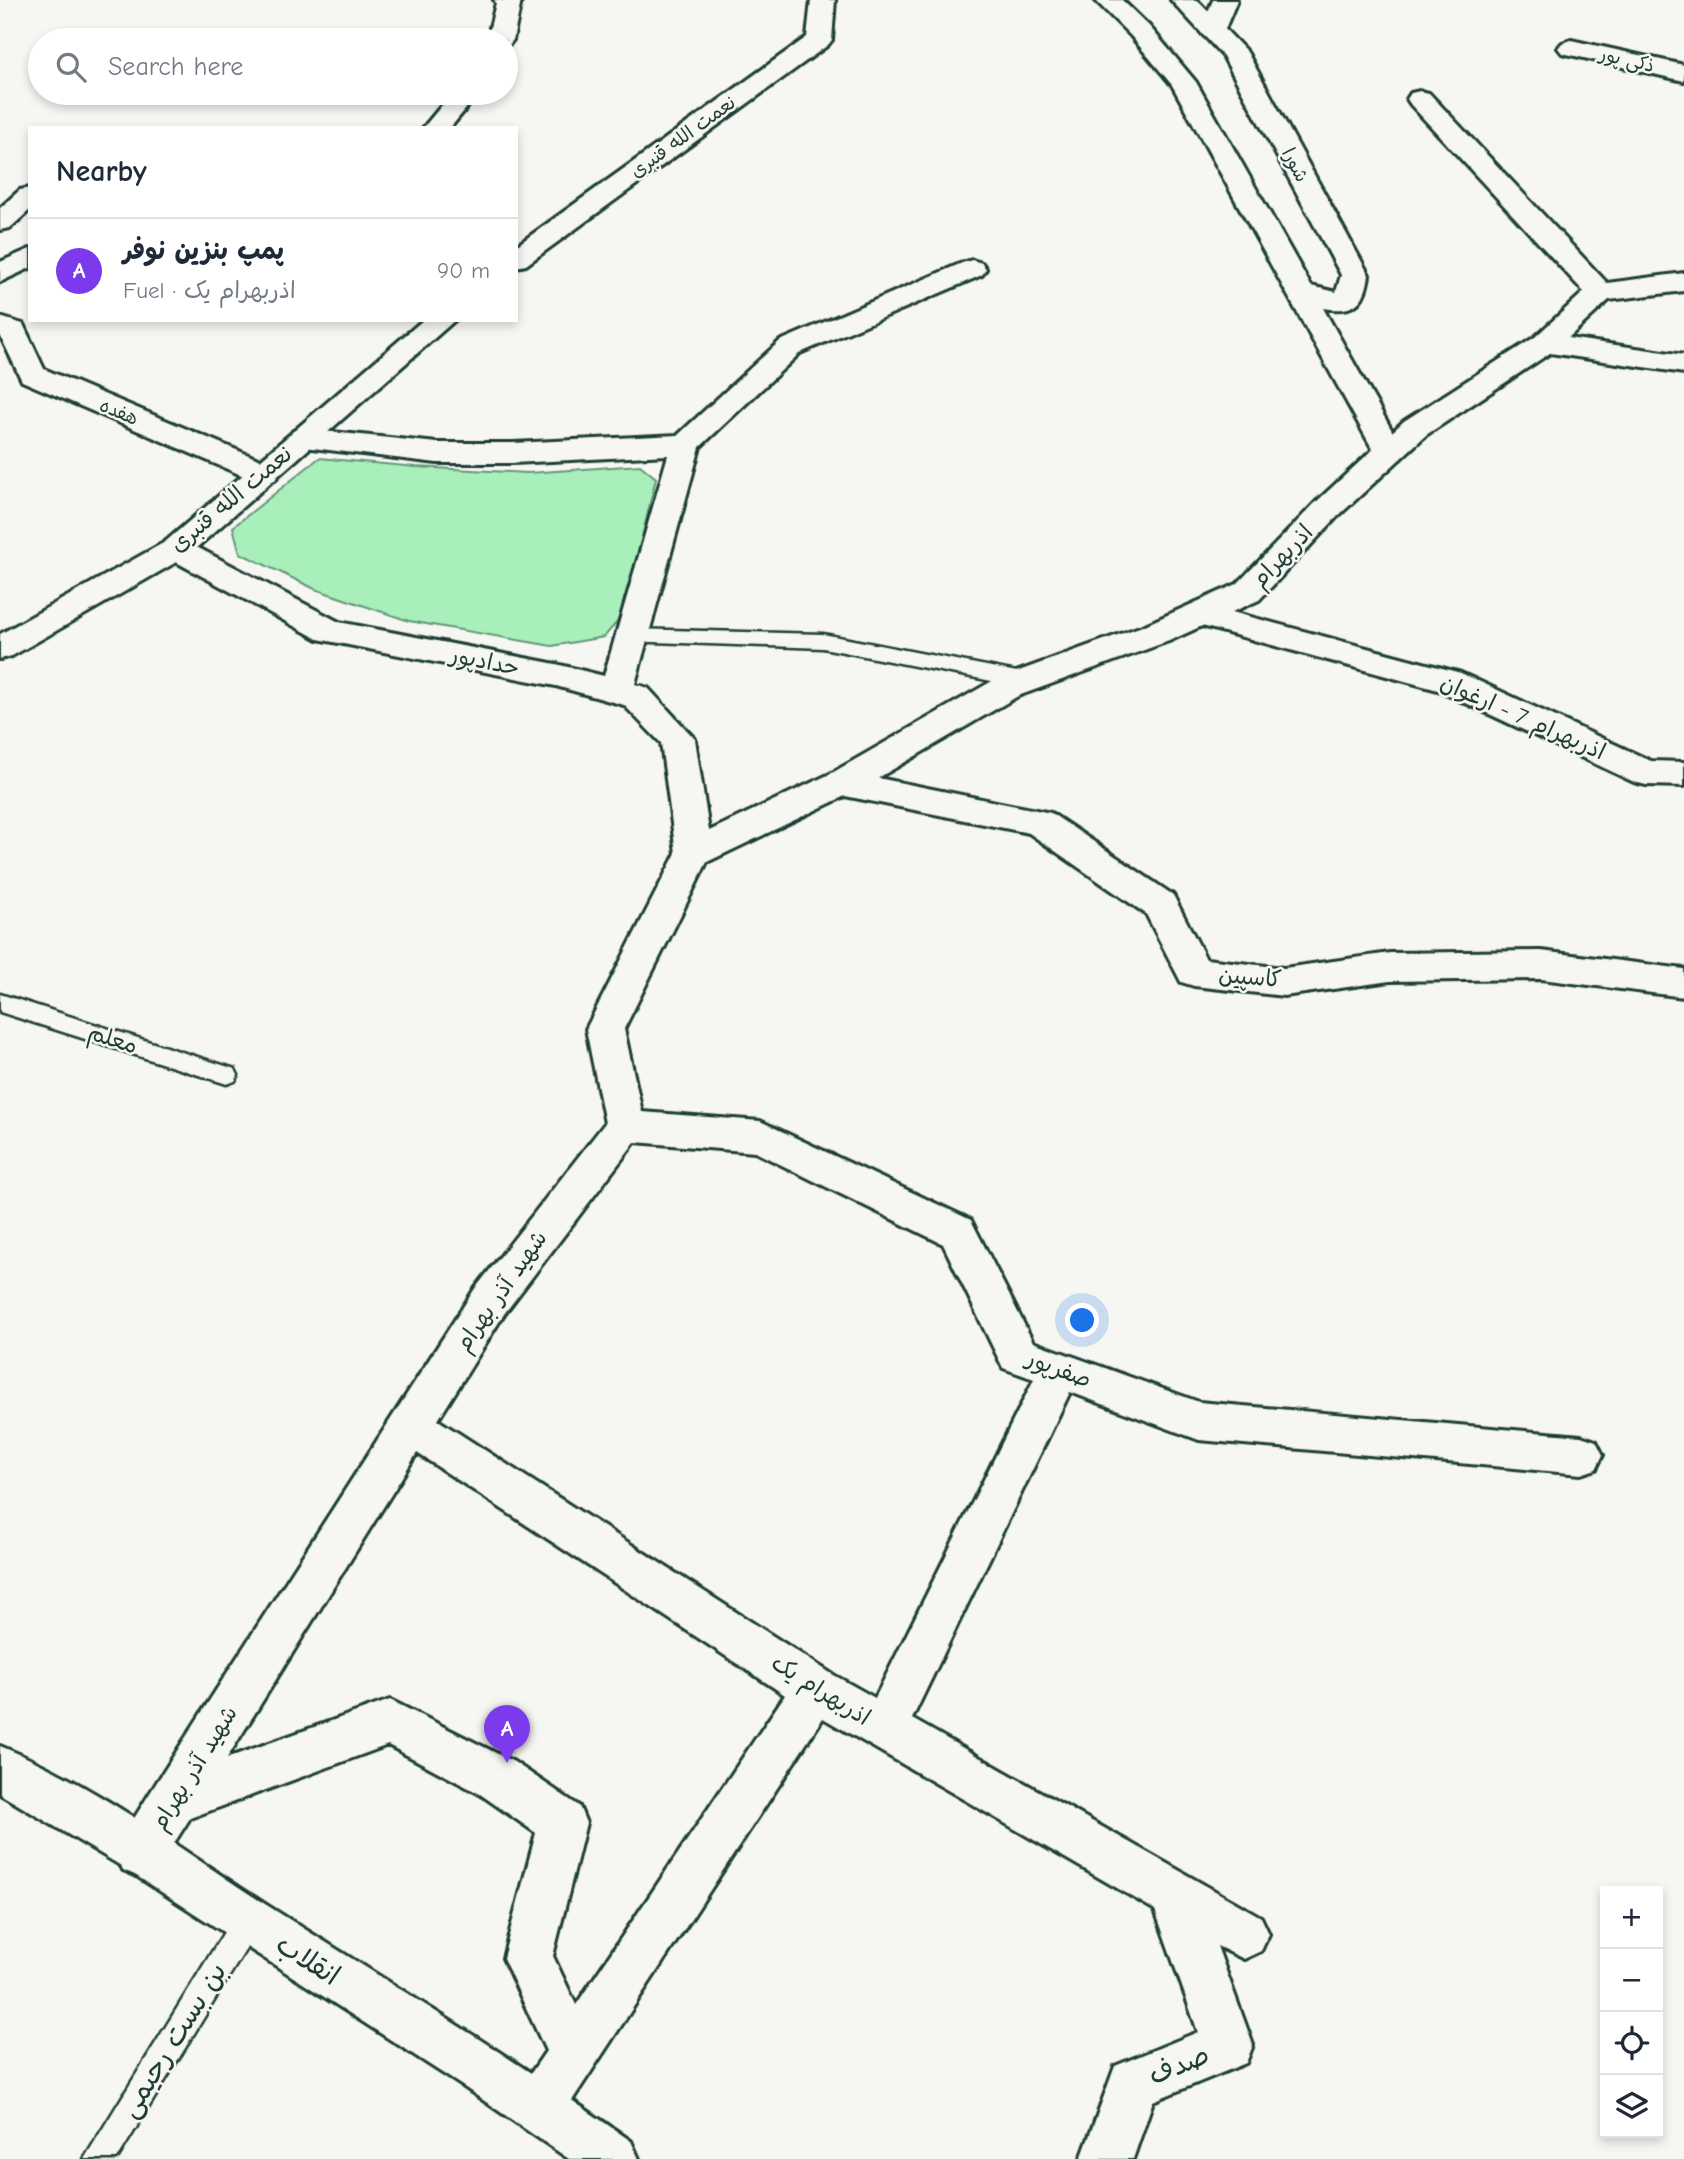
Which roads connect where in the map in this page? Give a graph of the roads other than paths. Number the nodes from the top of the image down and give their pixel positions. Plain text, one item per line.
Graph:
1 (506, 0) edge
2 (823, 0) edge
3 (1107, 0) edge
4 (1183, 0) edge
5 (1225, 0) edge
6 (503, 28) edge
7 (1184, 40) junction
8 (1571, 48) dead end
9 (1684, 73) edge
10 (1420, 99) dead end
11 (456, 105) edge
12 (438, 126) edge
13 (28, 198) edge
14 (0, 222) edge
15 (0, 230) edge
16 (28, 239) edge
17 (28, 258) edge
18 (518, 258) edge
19 (972, 269) dead end
20 (0, 273) edge
21 (1684, 282) edge
22 (1300, 292) junction
23 (1600, 292) junction
24 (439, 322) edge
25 (0, 326) edge
26 (1545, 343) junction
27 (1684, 364) edge
28 (304, 438) junction
29 (687, 444) junction
30 (1389, 452) junction
31 (264, 472) junction
32 (176, 548) junction
33 (1198, 614) junction
34 (631, 636) junction
35 (0, 648) edge
36 (1027, 681) junction
37 (616, 691) junction
38 (1684, 774) edge
39 (842, 783) junction
40 (695, 853) junction
41 (1684, 983) edge
42 (0, 1003) edge
43 (227, 1075) dead end
44 (625, 1126) junction
45 (1060, 1370) junction
46 (411, 1426) junction
47 (1581, 1455) dead end
48 (816, 1689) junction
49 (884, 1728) junction
50 (0, 1769) edge
51 (172, 1801) junction
52 (140, 1853) junction
53 (1174, 1894) junction
54 (247, 1921) junction
55 (1244, 1934) dead end
56 (573, 2053) junction
57 (538, 2107) junction
58 (99, 2159) edge
59 (613, 2159) edge
60 (1107, 2159) edge

1 - 6 street
2 - 18 street, نعمت الله قنبری
3 - 7 street, شورا
4 - 7 street, شورا
5 - 7 street
7 - 22 street, شورا
7 - 22 street, شورا
8 - 9 street, ذکی پور
10 - 23 street
11 - 12 street
13 - 14 street
15 - 16 street
17 - 20 street
19 - 29 street
21 - 23 street
22 - 30 street, شورا
23 - 26 street, اذربهرام
24 - 28 street, نعمت الله قنبری
25 - 31 street, هفده
26 - 27 street
26 - 30 street, اذربهرام
28 - 29 street
28 - 31 street, نعمت الله قنبری
29 - 34 street
30 - 33 street, اذربهرام
31 - 32 street, نعمت الله قنبری
32 - 35 street, نعمت الله قنبری
32 - 37 street, حدادپور
33 - 36 street, اذربهرام
33 - 38 street, اذربهرام 7 - ارغوان
34 - 36 lane
34 - 37 street
36 - 39 street, اذربهرام
37 - 40 street, حدادپور
39 - 40 street
39 - 41 street, کاسپین
40 - 44 street
42 - 43 lane, معلم
44 - 45 street, صفرپور
44 - 46 street, شهید آذر بهرام
45 - 47 street, صفرپور
45 - 49 street
46 - 48 street, اذربهرام یک
46 - 51 street, شهید آذر بهرام
48 - 49 street, اذربهرام یک
48 - 56 street
49 - 53 street, اذربهرام یک
50 - 52 street, انقلاب
51 - 52 street, شهید آذر بهرام
51 - 56 street
52 - 54 street, انقلاب
53 - 55 street, اذربهرام یک
53 - 60 street, صدف
54 - 57 street, انقلاب
54 - 58 lane, بن بست رحیمی
56 - 57 street
57 - 59 street, انقلاب

